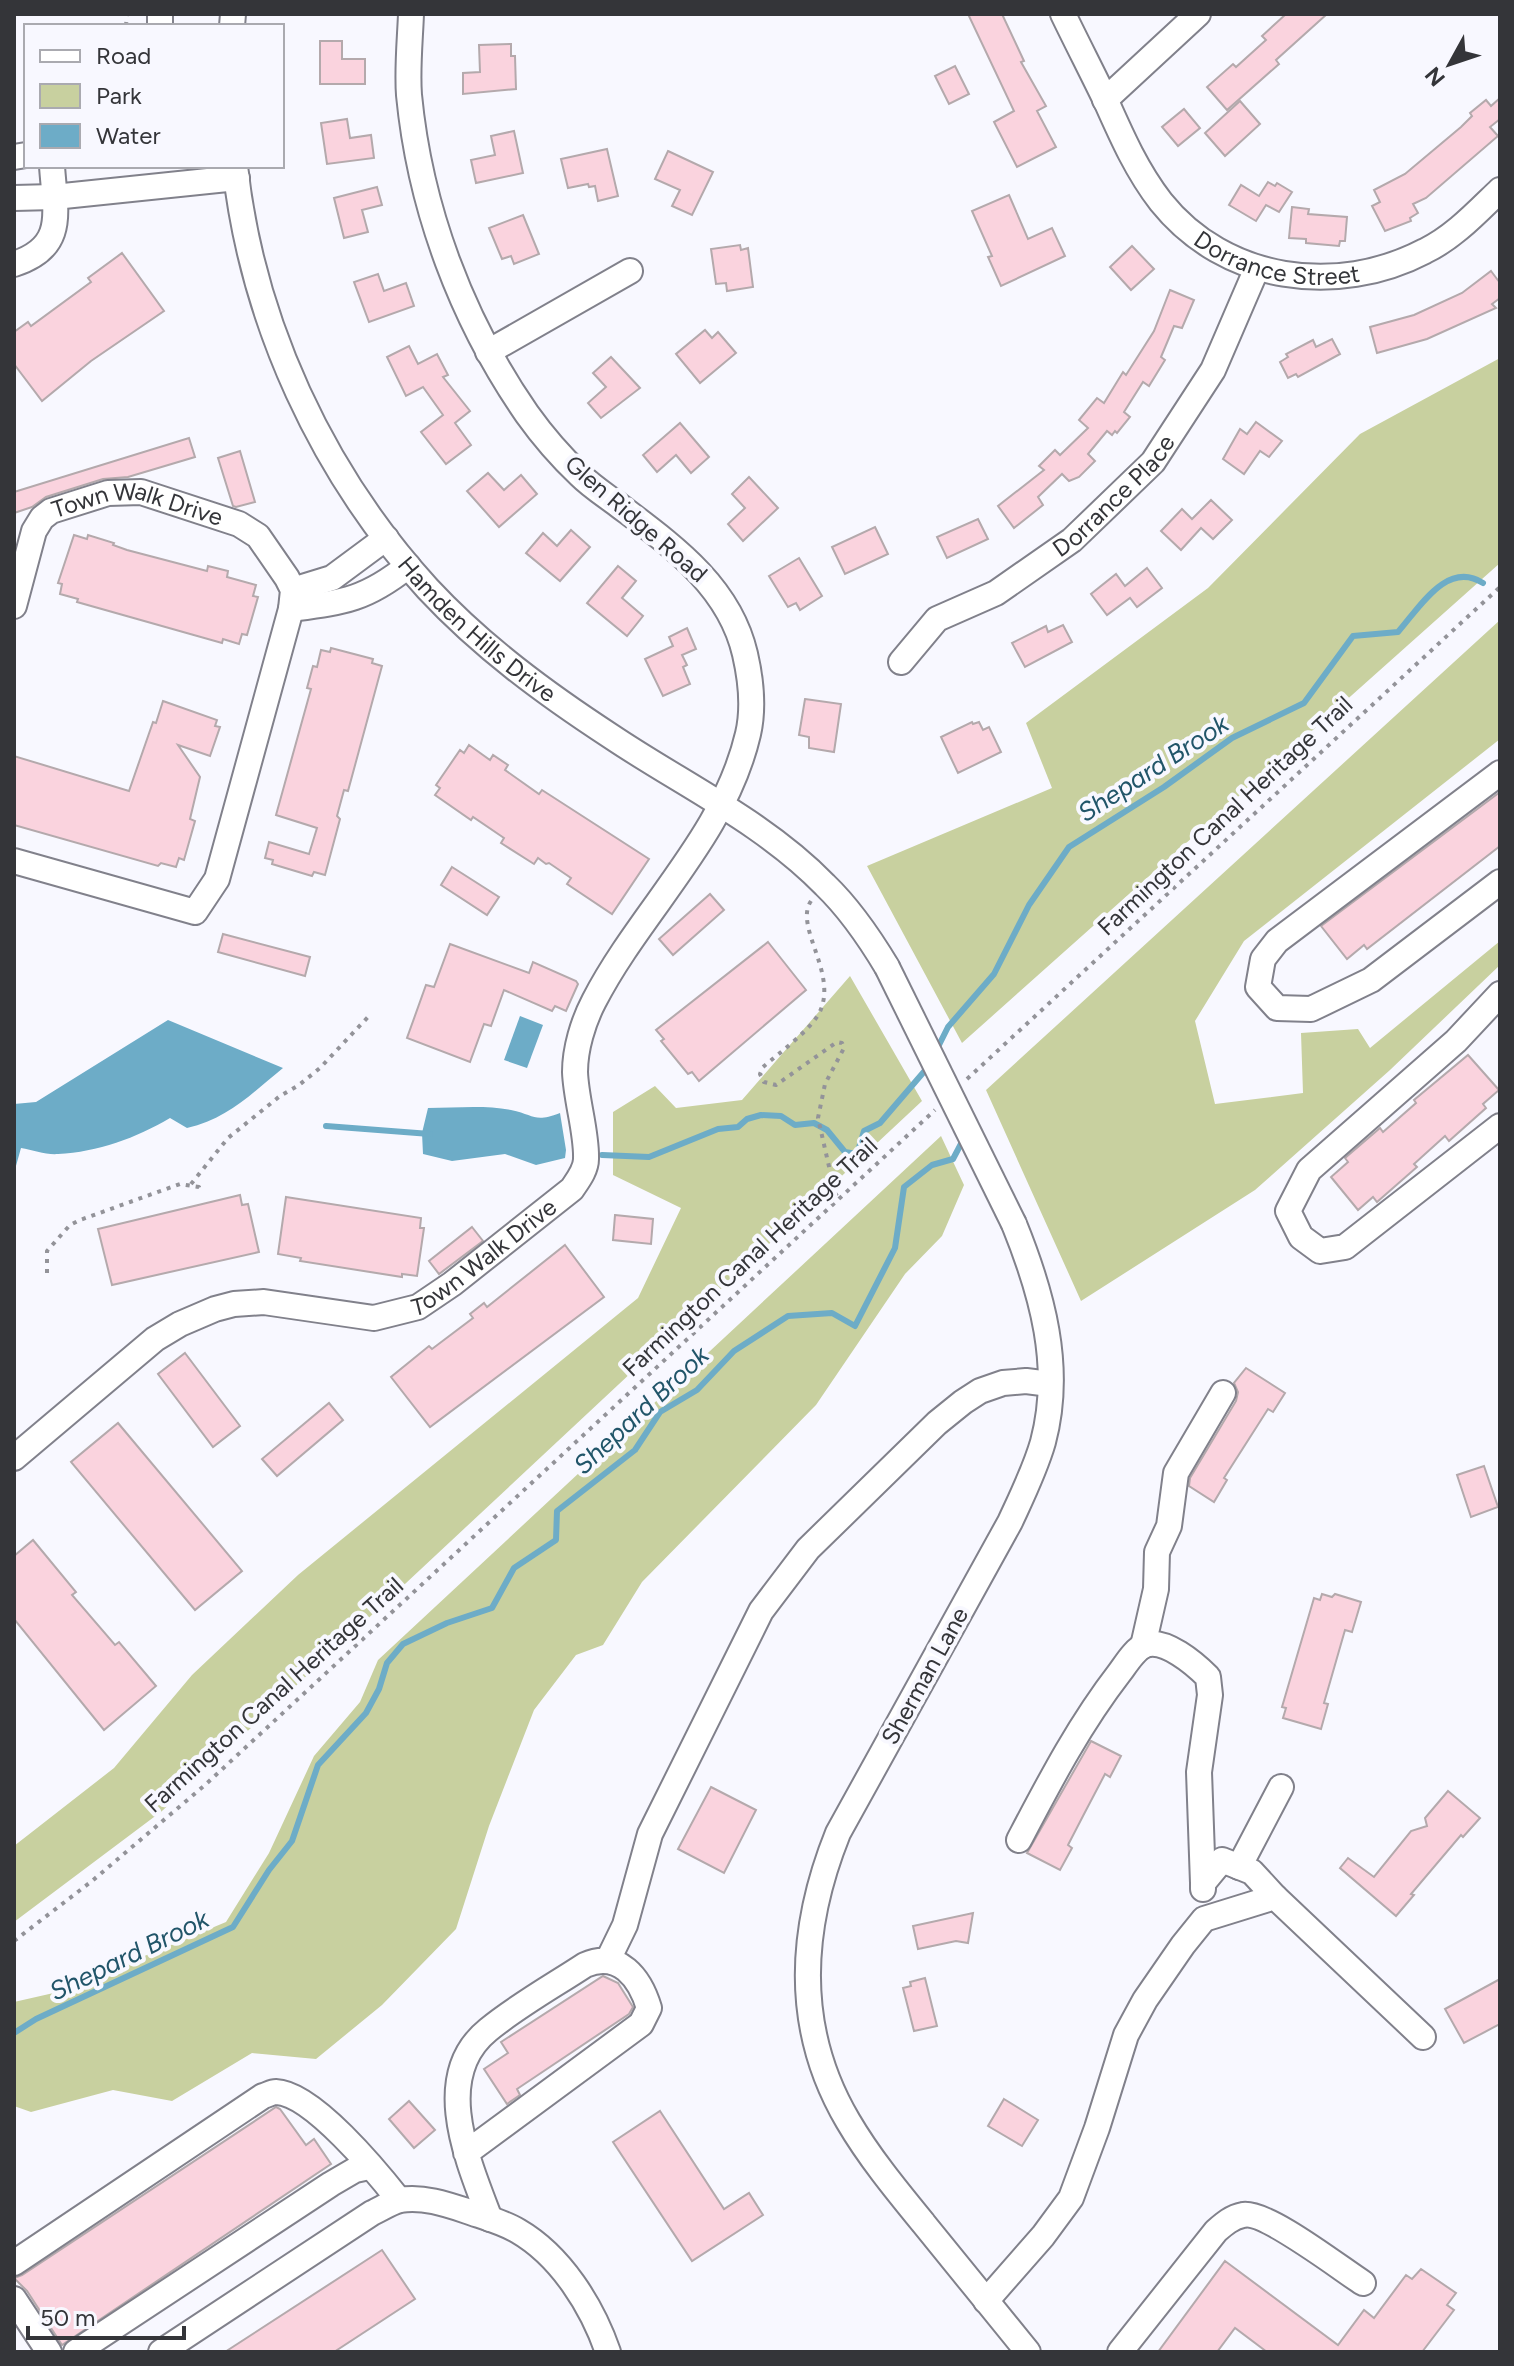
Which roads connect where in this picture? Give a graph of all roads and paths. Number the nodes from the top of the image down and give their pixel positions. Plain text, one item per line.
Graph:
1 (411, 14) edge
2 (1063, 14) edge
3 (1198, 14) edge
4 (1105, 100) junction
5 (52, 168) edge
6 (236, 172) edge
7 (1500, 190) edge
8 (54, 197) junction
9 (14, 198) edge
10 (14, 264) edge
11 (1257, 268) junction
12 (630, 271) dead end
13 (488, 352) junction
14 (386, 538) junction
15 (408, 566) junction
16 (1500, 587) edge
17 (292, 600) junction
18 (14, 606) edge
19 (901, 662) dead end
20 (1500, 773) edge
21 (721, 807) junction
22 (14, 861) edge
23 (1500, 882) edge
24 (824, 883) junction
25 (887, 967) joint
26 (1500, 994) edge
27 (368, 1017) dead end
28 (958, 1088) dead end
29 (939, 1107) dead end
30 (1500, 1126) edge
31 (191, 1184) junction
32 (201, 1193) dead end
33 (837, 1196) junction
34 (47, 1273) dead end
35 (1050, 1384) junction
36 (1223, 1393) dead end
37 (14, 1458) edge
38 (1143, 1646) junction
39 (1281, 1787) dead end
40 (1019, 1840) dead end
41 (1239, 1867) junction
42 (1203, 1883) junction
43 (1275, 1897) junction
44 (1204, 1919) junction
45 (14, 1941) edge
46 (608, 1960) junction
47 (1423, 2037) dead end
48 (466, 2153) junction
49 (369, 2167) junction
50 (399, 2200) junction
51 (490, 2219) junction
52 (14, 2263) edge
53 (1363, 2283) dead end
54 (14, 2299) edge
55 (986, 2301) junction
56 (49, 2352) edge
57 (76, 2352) edge
58 (161, 2352) edge
59 (608, 2352) edge
60 (1028, 2352) edge
61 (1120, 2352) edge

1 - 13 street, Glen Ridge Road
2 - 4 street, Dorrance Street
3 - 4 street
4 - 11 street, Dorrance Street
5 - 8 street
6 - 8 street
6 - 14 street, Hamden Hills Drive
7 - 11 street, Dorrance Street
8 - 9 street
8 - 10 street
11 - 19 street, Dorrance Place
12 - 13 street
13 - 21 street, Glen Ridge Road
14 - 15 street, Hamden Hills Drive
14 - 17 street
15 - 17 street
15 - 21 street, Hamden Hills Drive
16 - 28 path, Farmington Canal Heritage Trail
17 - 18 street, Town Walk Drive
17 - 22 street
20 - 23 street
21 - 24 street, Hamden Hills Drive
21 - 37 street, Town Walk Drive
24 - 25 street, Hamden Hills Drive
24 - 33 path
25 - 35 street, Sherman Lane, bridge
26 - 30 street
27 - 31 path
29 - 33 path, Farmington Canal Heritage Trail
31 - 32 path
31 - 34 path
33 - 45 path, Farmington Canal Heritage Trail
35 - 46 street
35 - 55 street, Sherman Lane
36 - 38 street
38 - 40 street
38 - 42 street
39 - 41 street
41 - 42 street
41 - 43 street
42 - 44 street
43 - 44 street
43 - 47 street
44 - 55 street
46 - 48 street
46 - 48 street
48 - 51 street
49 - 50 street
49 - 52 street
49 - 57 street
50 - 51 street
50 - 58 street
51 - 59 street
53 - 61 street
54 - 56 street
55 - 60 street, Sherman Lane

